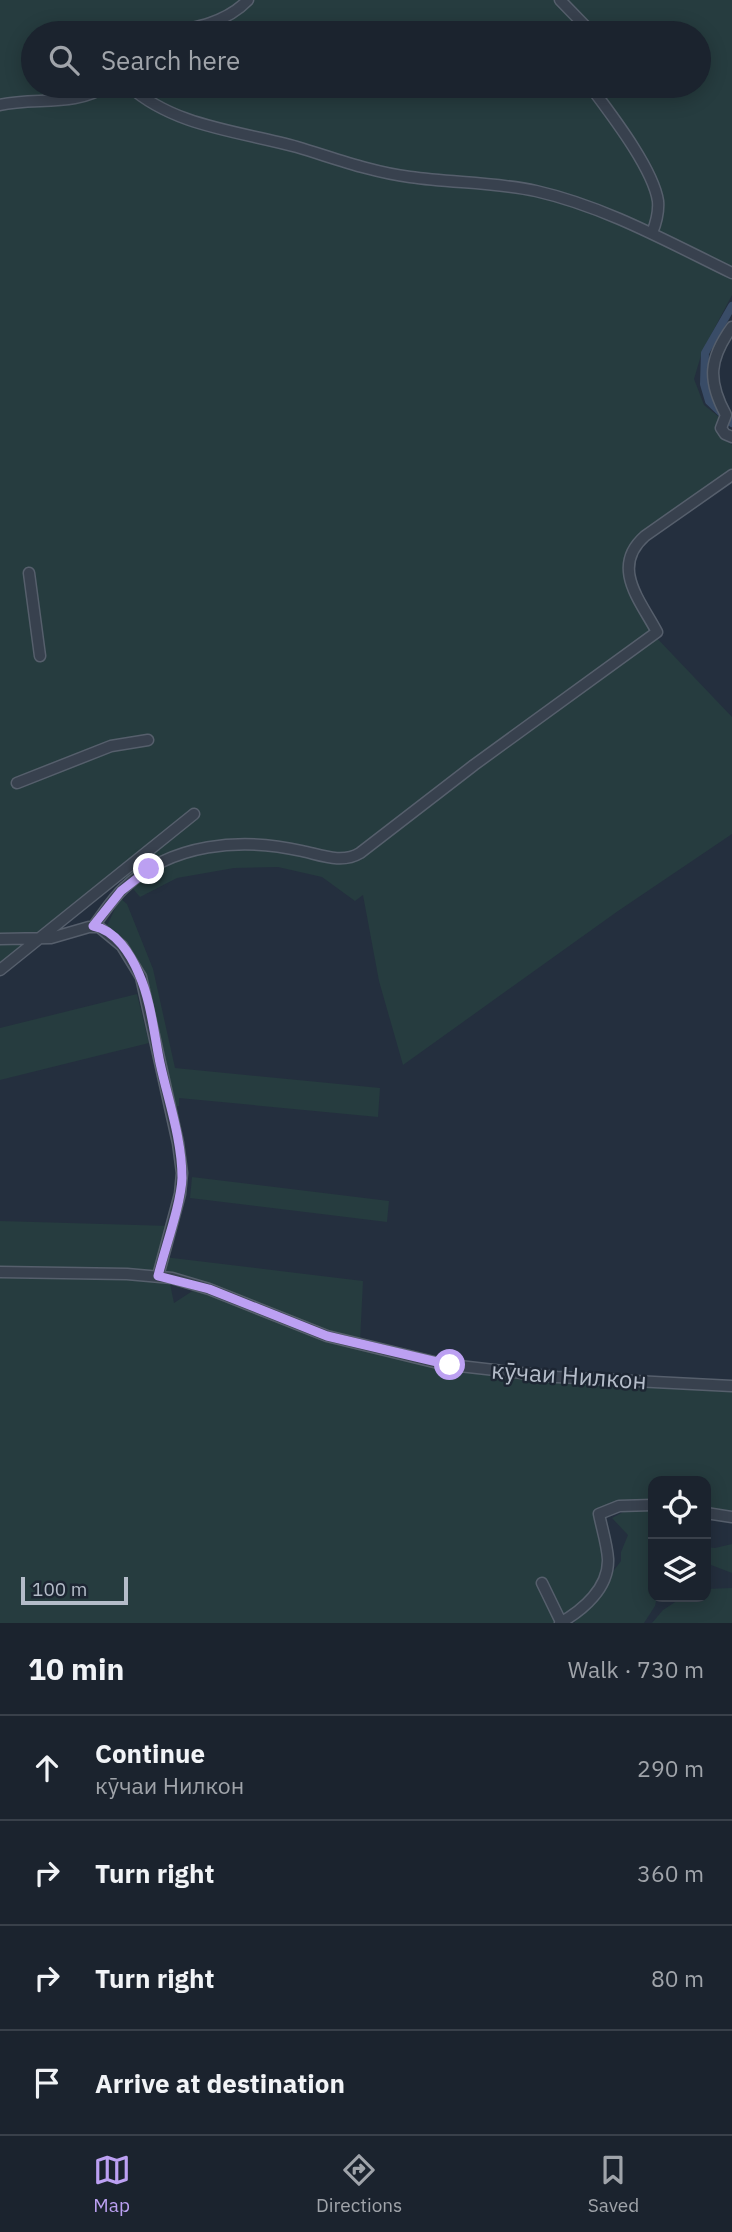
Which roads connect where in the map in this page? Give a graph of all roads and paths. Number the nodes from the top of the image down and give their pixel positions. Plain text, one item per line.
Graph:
1 (248, 0) edge
2 (559, 0) edge
3 (214, 21) edge
4 (580, 21) edge
5 (59, 98) edge
6 (146, 98) edge
7 (598, 98) edge
8 (0, 105) edge
9 (652, 233) junction
10 (732, 274) edge
11 (732, 327) edge
12 (732, 437) edge
13 (732, 475) edge
14 (29, 573) dead end
15 (40, 656) dead end
16 (148, 740) dead end
17 (17, 783) dead end
18 (194, 814) dead end
19 (93, 926) junction
20 (0, 939) edge
21 (39, 939) junction
22 (0, 971) edge
23 (0, 1272) edge
24 (158, 1276) junction
25 (732, 1386) edge
26 (648, 1505) edge
27 (711, 1514) edge
28 (732, 1517) edge
29 (542, 1583) dead end
30 (560, 1623) edge

1 - 3 street
2 - 4 street
5 - 8 street
6 - 9 street
7 - 9 street
9 - 10 street
11 - 12 street
13 - 19 street
14 - 15 street
16 - 17 street
18 - 21 street
19 - 21 street
19 - 24 street
20 - 21 street
21 - 22 street
23 - 24 street, кӯчаи Нилкон
24 - 25 street, кӯчаи Нилкон
26 - 30 street
27 - 28 street
29 - 30 street

